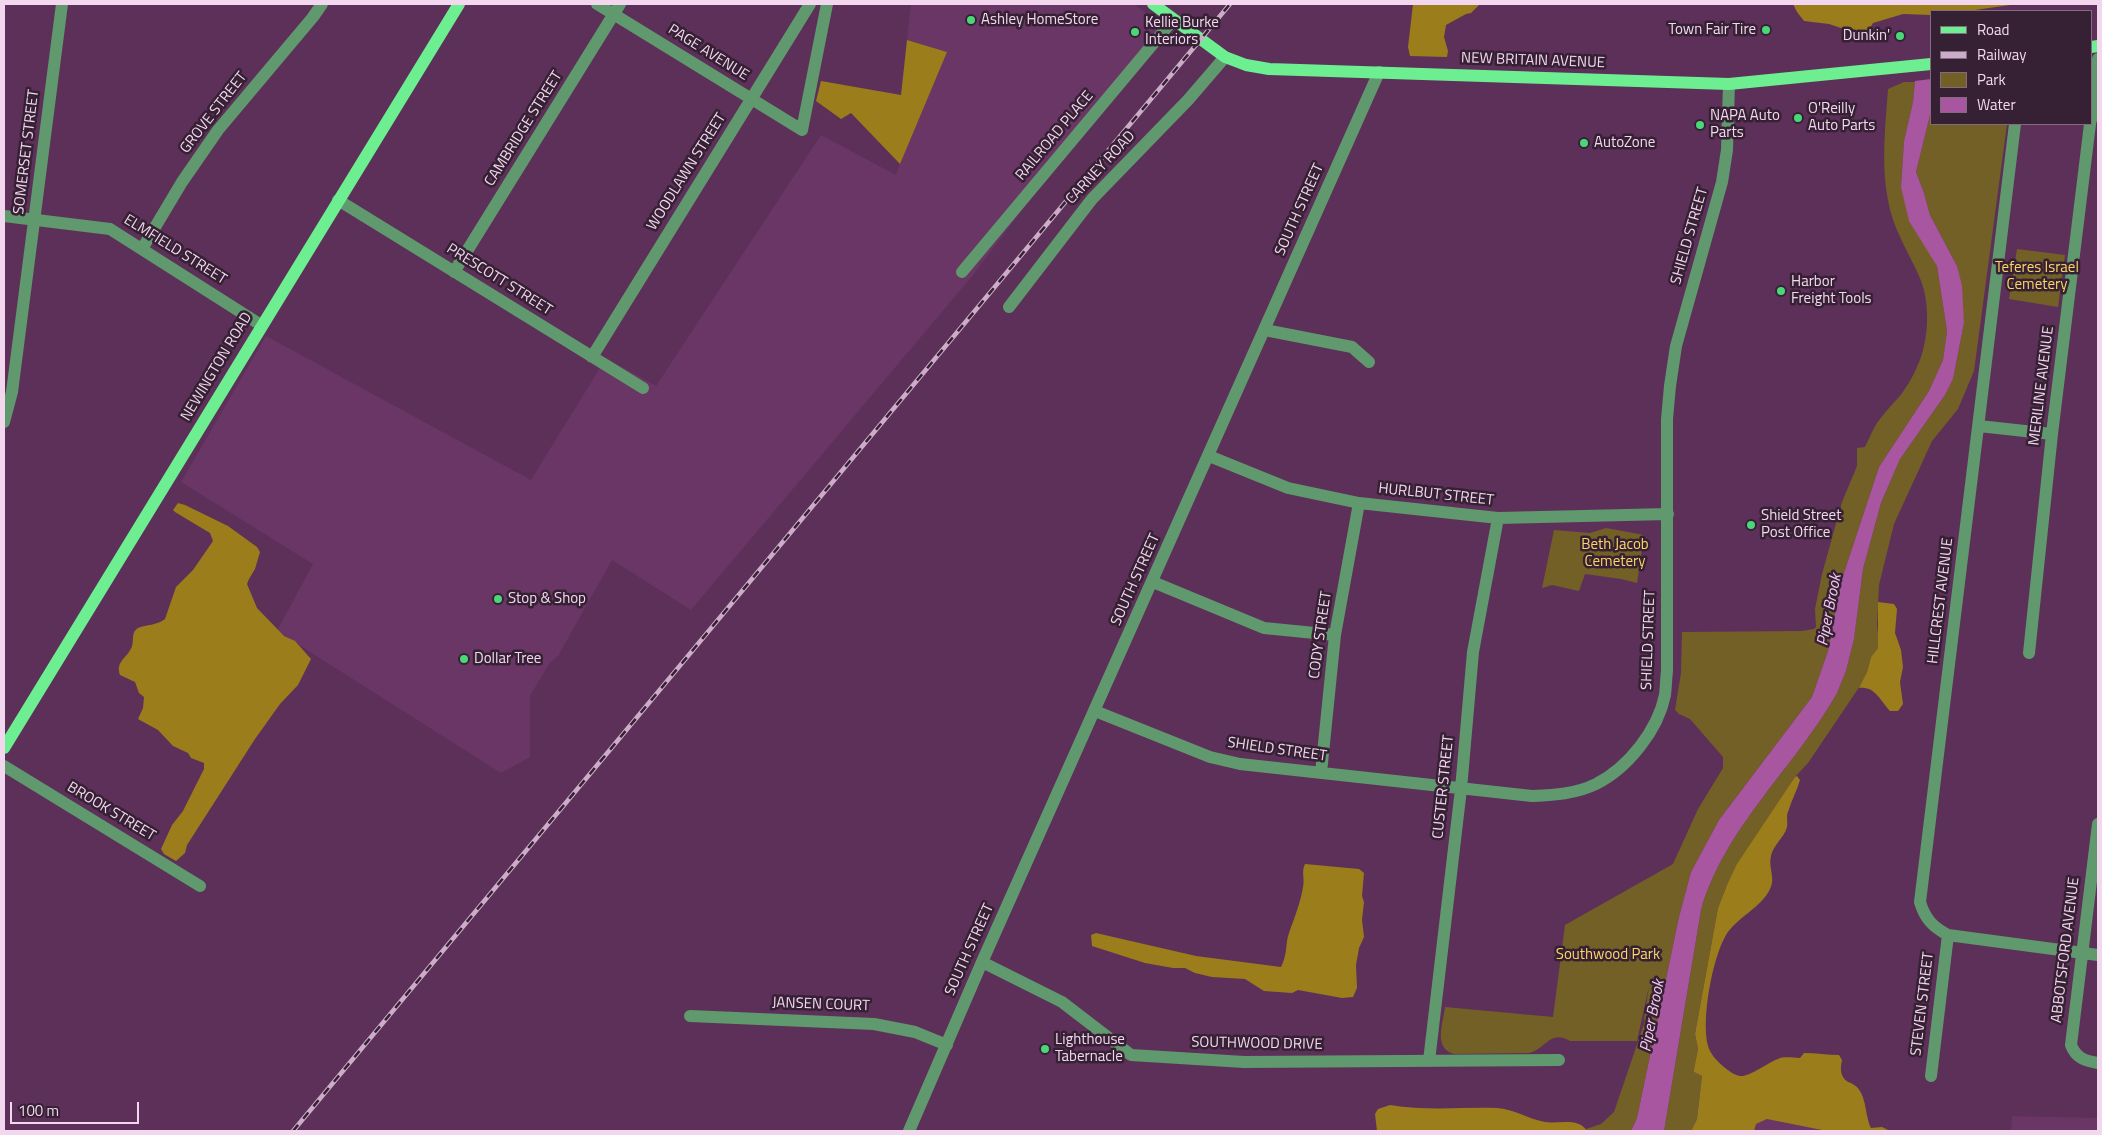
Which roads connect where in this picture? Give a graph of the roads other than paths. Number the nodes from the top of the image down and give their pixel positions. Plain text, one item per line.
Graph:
1 (62, 4) edge
2 (322, 4) edge
3 (459, 4) edge
4 (597, 4) edge
5 (810, 4) edge
6 (827, 4) edge
7 (1153, 4) edge
8 (617, 9) edge
9 (1173, 20) junction
10 (1225, 57) junction
11 (2098, 59) edge
12 (1930, 64) edge
13 (1379, 72) junction
14 (1729, 84) junction
15 (752, 99) junction
16 (2092, 111) edge
17 (2015, 125) edge
18 (2090, 125) edge
19 (338, 200) junction
20 (4, 216) edge
21 (35, 220) junction
22 (142, 249) junction
23 (454, 272) junction
24 (962, 272) dead end
25 (1009, 307) dead end
26 (261, 325) junction
27 (1265, 330) junction
28 (592, 357) junction
29 (1369, 362) dead end
30 (643, 388) dead end
31 (4, 422) edge
32 (1979, 426) junction
33 (2052, 434) junction
34 (1209, 456) junction
35 (1359, 503) junction
36 (1668, 514) junction
37 (1498, 518) junction
38 (1153, 582) junction
39 (1335, 636) junction
40 (2029, 653) dead end
41 (1095, 711) junction
42 (4, 748) edge
43 (4, 766) edge
44 (1321, 773) junction
45 (1461, 789) junction
46 (2098, 824) edge
47 (200, 886) dead end
48 (1948, 935) junction
49 (2082, 953) junction
50 (2098, 955) edge
51 (982, 962) junction
52 (690, 1016) dead end
53 (947, 1045) junction
54 (1559, 1060) dead end
55 (1429, 1061) junction
56 (2098, 1063) edge
57 (1931, 1076) dead end
58 (909, 1131) edge

1 - 21 street, SOMERSET STREET
2 - 22 street, GROVE STREET
3 - 19 main road, NEWINGTON ROAD
4 - 8 street, PAGE AVENUE
5 - 15 street, WOODLAWN STREET
6 - 15 street, PAGE AVENUE
7 - 9 main road, NEW BRITAIN AVENUE
8 - 15 street, PAGE AVENUE
8 - 23 street, CAMBRIDGE STREET
9 - 10 main road, NEW BRITAIN AVENUE
9 - 24 street, RAILROAD PLACE
10 - 13 main road, NEW BRITAIN AVENUE
10 - 25 street, CARNEY ROAD
11 - 16 street
12 - 14 main road, NEW BRITAIN AVENUE
13 - 14 main road, NEW BRITAIN AVENUE
13 - 27 street, SOUTH STREET
14 - 36 street, SHIELD STREET
15 - 28 street, WOODLAWN STREET
17 - 32 street, HILLCREST AVENUE
18 - 33 street, MERILINE AVENUE
19 - 23 street, PRESCOTT STREET
19 - 26 main road, NEWINGTON ROAD
20 - 21 street, ELMFIELD STREET
21 - 22 street, ELMFIELD STREET
21 - 31 street, SOMERSET STREET
22 - 26 street, ELMFIELD STREET
23 - 28 street, PRESCOTT STREET
26 - 42 main road, NEWINGTON ROAD
27 - 29 street
27 - 34 street, SOUTH STREET
28 - 30 street, PRESCOTT STREET
32 - 33 street
32 - 48 street, HILLCREST AVENUE
33 - 40 street, MERILINE AVENUE
34 - 35 street, HURLBUT STREET
34 - 38 street, SOUTH STREET
35 - 37 street, HURLBUT STREET
35 - 39 street, CODY STREET
36 - 37 street, HURLBUT STREET
36 - 45 street, SHIELD STREET
37 - 45 street, CUSTER STREET
38 - 39 street
38 - 41 street, SOUTH STREET
39 - 44 street, CODY STREET
41 - 44 street, SHIELD STREET
41 - 51 street, SOUTH STREET
43 - 47 street, BROOK STREET
44 - 45 street, SHIELD STREET
45 - 55 street, CUSTER STREET
46 - 49 street, ABBOTSFORD AVENUE
48 - 49 street, HILLCREST AVENUE
48 - 57 street, STEVEN STREET
49 - 50 street, HILLCREST AVENUE
49 - 56 street, ABBOTSFORD AVENUE
51 - 53 street, SOUTH STREET
51 - 55 street, SOUTHWOOD DRIVE
52 - 53 street, JANSEN COURT
53 - 58 street, SOUTH STREET
54 - 55 street, SOUTHWOOD DRIVE

